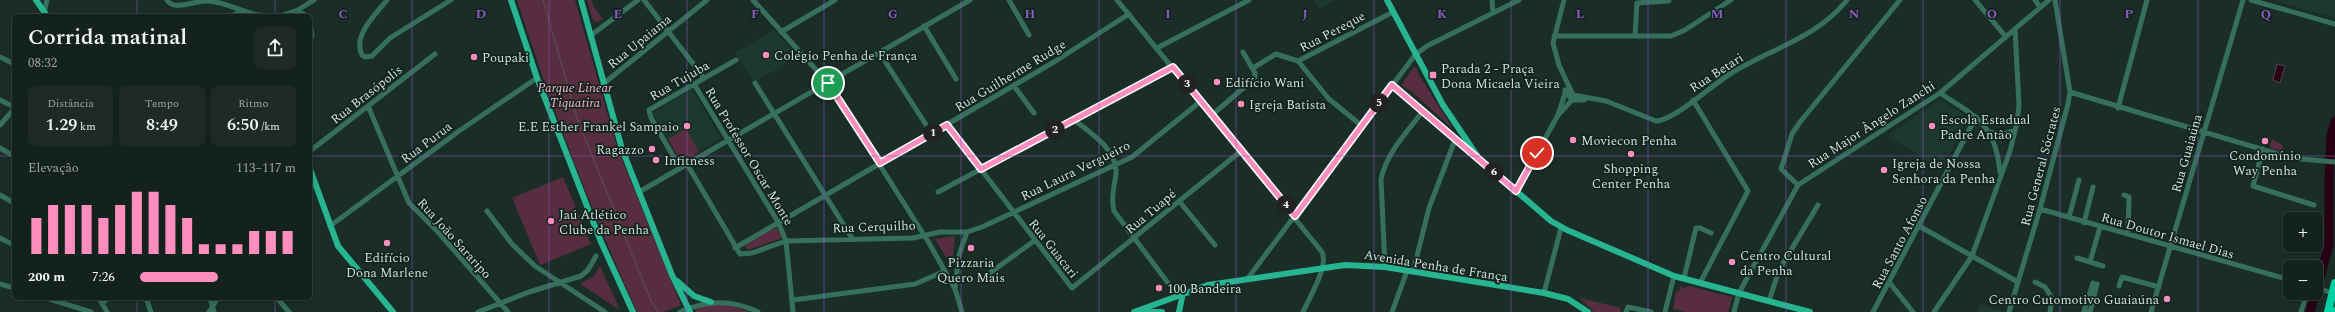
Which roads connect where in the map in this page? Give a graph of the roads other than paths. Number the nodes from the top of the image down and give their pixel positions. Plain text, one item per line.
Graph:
1 (36, 0) edge
2 (47, 0) edge
3 (167, 0) edge
4 (208, 0) edge
5 (314, 0) edge
6 (387, 0) edge
7 (451, 0) edge
8 (511, 0) edge
9 (581, 0) edge
10 (638, 0) edge
11 (644, 0) edge
12 (706, 0) edge
13 (753, 0) edge
14 (835, 0) edge
15 (970, 0) edge
16 (1009, 0) edge
17 (1117, 0) edge
18 (1249, 0) edge
19 (1387, 0) edge
20 (1492, 0) edge
21 (1518, 0) edge
22 (1564, 0) edge
23 (1731, 0) edge
24 (1847, 0) edge
25 (1900, 0) edge
26 (1975, 0) edge
27 (2035, 0) edge
28 (2049, 0) edge
29 (2055, 0) edge
30 (2148, 0) edge
31 (2243, 0) edge
32 (2251, 0) edge
33 (1669, 1) edge
34 (2042, 4) edge
35 (298, 10) junction
36 (242, 11) junction
37 (1393, 12) junction
38 (1493, 13) junction
39 (45, 14) edge
40 (46, 14) edge
41 (235, 14) edge
42 (255, 14) edge
43 (286, 14) edge
44 (303, 14) edge
45 (1128, 14) junction
46 (2335, 24) edge
47 (924, 26) junction
48 (2015, 29) junction
49 (668, 31) junction
50 (781, 32) junction
51 (590, 36) junction
52 (1029, 36) dead end
53 (1554, 36) junction
54 (1635, 36) junction
55 (2006, 37) junction
56 (1157, 48) junction
57 (879, 52) junction
58 (1243, 52) dead end
59 (435, 54) dead end
60 (1415, 55) junction
61 (0, 56) edge
62 (736, 60) dead end
63 (1298, 61) junction
64 (12, 63) edge
65 (1173, 67) junction
66 (1253, 68) junction
67 (537, 78) junction
68 (704, 78) junction
69 (956, 79) dead end
70 (1565, 82) junction
71 (756, 83) dead end
72 (828, 83) junction
73 (603, 84) junction
74 (694, 84) junction
75 (1392, 85) junction
76 (1014, 86) junction
77 (1566, 90) junction
78 (2070, 92) junction
79 (1940, 93) junction
80 (1587, 98) junction
81 (0, 100) edge
82 (1572, 100) junction
83 (1693, 100) junction
84 (1201, 101) junction
85 (368, 106) junction
86 (12, 107) edge
87 (2118, 108) junction
88 (12, 110) edge
89 (1424, 111) junction
90 (1034, 112) dead end
91 (775, 113) junction
92 (1212, 115) junction
93 (1558, 115) junction
94 (1976, 117) junction
95 (1074, 120) junction
96 (0, 125) edge
97 (947, 125) junction
98 (1362, 126) junction
99 (2014, 130) junction
100 (1990, 132) junction
101 (2204, 133) junction
102 (932, 134) junction
103 (728, 140) junction
104 (1455, 140) junction
105 (0, 148) edge
106 (312, 149) edge
107 (2263, 150) junction
108 (1241, 151) junction
109 (12, 155) edge
110 (1480, 160) junction
111 (2335, 162) edge
112 (880, 163) junction
113 (687, 164) junction
114 (1116, 165) junction
115 (680, 168) junction
116 (981, 169) junction
117 (2001, 173) junction
118 (312, 175) edge
119 (398, 178) junction
120 (2079, 180) dead end
121 (1798, 185) junction
122 (2093, 187) dead end
123 (1516, 191) junction
124 (639, 192) junction
125 (938, 192) dead end
126 (0, 195) edge
127 (826, 195) junction
128 (2124, 195) dead end
129 (1179, 201) junction
130 (12, 202) edge
131 (1818, 205) dead end
132 (2314, 205) dead end
133 (2040, 209) junction
134 (486, 211) dead end
135 (1013, 212) junction
136 (1295, 216) junction
137 (2069, 218) junction
138 (778, 222) junction
139 (2084, 223) junction
140 (330, 226) junction
141 (1919, 226) junction
142 (2100, 227) junction
143 (1561, 228) junction
144 (967, 232) junction
145 (1712, 233) dead end
146 (2128, 234) junction
147 (925, 236) junction
148 (0, 238) edge
149 (852, 238) junction
150 (1134, 239) junction
151 (786, 240) junction
152 (1034, 241) junction
153 (12, 244) edge
154 (1214, 245) dead end
155 (2170, 246) junction
156 (735, 248) junction
157 (596, 256) dead end
158 (1972, 256) junction
159 (2077, 258) dead end
160 (2090, 262) junction
161 (1323, 266) junction
162 (2103, 266) dead end
163 (1385, 267) junction
164 (945, 271) junction
165 (1410, 271) junction
166 (672, 275) junction
167 (986, 275) dead end
168 (1674, 276) junction
169 (1248, 278) junction
170 (1684, 278) junction
171 (2283, 278) edge
172 (558, 282) junction
173 (1889, 282) junction
174 (2018, 282) junction
175 (2035, 282) dead end
176 (1700, 283) junction
177 (2095, 283) dead end
178 (2335, 283) edge
179 (0, 284) edge
180 (2119, 286) dead end
181 (12, 287) edge
182 (2158, 287) junction
183 (1072, 288) joint
184 (955, 289) junction
185 (2323, 289) edge
186 (1544, 292) junction
187 (1739, 293) junction
188 (1180, 294) junction
189 (2335, 294) edge
190 (52, 300) edge
191 (100, 300) edge
192 (106, 300) edge
193 (147, 300) edge
194 (211, 300) edge
195 (216, 300) edge
196 (279, 300) edge
197 (793, 300) junction
198 (2305, 300) edge
199 (711, 302) junction
200 (1769, 302) junction
201 (102, 304) junction
202 (212, 304) junction
203 (499, 304) junction
204 (600, 310) edge
205 (686, 310) edge
206 (1626, 310) edge
207 (91, 312) edge
208 (106, 312) edge
209 (151, 312) edge
210 (209, 312) edge
211 (214, 312) edge
212 (289, 312) edge
213 (393, 312) edge
214 (478, 312) edge
215 (508, 312) edge
216 (605, 312) edge
217 (633, 312) edge
218 (758, 312) edge
219 (793, 312) edge
220 (962, 312) edge
221 (1134, 312) edge
222 (1143, 312) edge
223 (1162, 312) edge
224 (1179, 312) edge
225 (1303, 312) edge
226 (1392, 312) edge
227 (1588, 312) edge
228 (1651, 312) edge
229 (1665, 312) edge
230 (1734, 312) edge
231 (1810, 312) edge
232 (1873, 312) edge
233 (1913, 312) edge
234 (1934, 312) edge
235 (2011, 312) edge
236 (2050, 312) edge
237 (2088, 312) edge
238 (2151, 312) edge
239 (2301, 312) edge
240 (2328, 312) edge

1 - 39 main road
2 - 40 street
3 - 4 street
4 - 36 street
5 - 35 street
6 - 7 street
8 - 67 main road
9 - 51 main road
10 - 51 street
11 - 49 street
12 - 49 street, Rua Upaiama
13 - 50 street
14 - 50 street
15 - 47 street
16 - 52 street
17 - 45 street
18 - 56 street
19 - 37 main road
20 - 38 street
21 - 38 street
22 - 53 street
23 - 54 street
24 - 83 street, Rua Betari
25 - 121 street
26 - 55 street
27 - 34 street
28 - 34 street, Rua Major Ângelo Zanchi
29 - 78 street, Rua General Sócrates
30 - 87 street
31 - 101 street, Rua Guaiaúna
32 - 46 street
33 - 54 street
34 - 48 street, Rua Major Ângelo Zanchi
35 - 43 street
35 - 44 street
36 - 41 street
36 - 42 street
37 - 60 main road
37 - 63 street, Rua Pereque
38 - 60 street
45 - 56 street
45 - 76 street, Rua Guilherme Rudge
47 - 57 street
47 - 69 street
48 - 55 street, Rua Major Ângelo Zanchi
48 - 99 street
49 - 68 street
49 - 73 street, Rua Upaiama
50 - 72 street
51 - 73 main road
53 - 54 street
53 - 70 street
55 - 79 street, Rua Major Ângelo Zanchi
56 - 65 street
57 - 72 street
57 - 102 street
58 - 66 street
59 - 85 street, Rua Brasópolis
60 - 75 street
60 - 110 main road
61 - 64 street
62 - 68 street, Rua Tujuba
63 - 66 street
63 - 98 street, Rua Pereque
65 - 84 street
65 - 95 street
66 - 92 street
67 - 119 street, Rua Purua
67 - 217 main road
68 - 74 street, Rua Tujuba
70 - 77 street
70 - 80 street, Rua Betari
71 - 91 street
72 - 91 street
72 - 112 street
73 - 124 main road
74 - 103 street, Rua Professor Oscar Monte
74 - 115 street, Rua Tujuba
75 - 89 street
75 - 98 street
76 - 90 street
76 - 97 street, Rua Guilherme Rudge
77 - 82 street
77 - 93 street
78 - 87 street
78 - 133 street, Rua General Sócrates
79 - 94 street
79 - 121 street, Rua Major Ângelo Zanchi
80 - 82 street, Rua Betari
80 - 83 street, Rua Betari
81 - 86 street
82 - 93 street
83 - 176 street
84 - 92 street
84 - 114 street, Rua Laura Vergueiro
85 - 106 street, Rua Brasópolis
85 - 119 street, Rua João Sararipo
87 - 101 street
88 - 96 street
89 - 104 street
89 - 163 street
91 - 103 street
91 - 127 street
92 - 108 street
93 - 123 street
94 - 100 street
94 - 141 street, Rua Santo Afonso
95 - 114 street
95 - 116 street
97 - 102 street, Rua Guilherme Rudge
97 - 116 street, Rua Guacari
98 - 136 street
99 - 100 street
99 - 117 street
100 - 117 street
101 - 107 street
101 - 155 street, Rua Guaiaúna
102 - 112 street, Rua Guilherme Rudge
103 - 113 street
103 - 138 street, Rua Professor Oscar Monte
104 - 110 street
104 - 165 street
105 - 109 street
107 - 111 street
107 - 132 street
108 - 129 street, Rua Tuapé
108 - 136 street
110 - 123 main road
112 - 127 street, Rua Guilherme Rudge
112 - 147 street
113 - 115 street
113 - 156 street
114 - 135 street, Rua Laura Vergueiro
114 - 150 street
115 - 124 street
116 - 125 street
116 - 135 street, Rua Guacari
117 - 158 street
118 - 140 main road
119 - 140 street, Rua Purua
119 - 203 street, Rua João Sararipo
120 - 137 street
121 - 187 street, Rua Major Ângelo Zanchi
122 - 139 street
123 - 143 main road
124 - 166 main road
126 - 130 street
127 - 138 street, Rua Guilherme Rudge
127 - 149 street
128 - 146 street
129 - 150 street, Rua Tuapé
129 - 154 street
131 - 200 street
133 - 137 street, Rua Doutor Ismael Dias
133 - 174 street, Rua General Sócrates
134 - 172 street
135 - 144 street, Rua Cerquilho
135 - 152 street, Rua Guacari
136 - 161 street
136 - 169 street
137 - 139 street, Rua Doutor Ismael Dias
138 - 151 street, Rua Professor Oscar Monte
138 - 156 street, Rua Guilherme Rudge
139 - 142 street, Rua Doutor Ismael Dias
140 - 213 main road
141 - 158 street
141 - 173 street, Rua Santo Afonso
142 - 146 street, Rua Doutor Ismael Dias
142 - 160 street
143 - 168 main road
143 - 186 street
144 - 147 street, Rua Cerquilho
144 - 184 street
145 - 170 street
146 - 155 street, Rua Doutor Ismael Dias
147 - 149 street, Rua Cerquilho
147 - 164 street
148 - 153 street
149 - 151 street, Rua Cerquilho
150 - 183 street, Rua Tuapé
150 - 188 street
151 - 156 street, Rua Cerquilho
151 - 197 street, Rua Professor Oscar Monte
152 - 167 street
152 - 183 street, Rua Guacari
155 - 171 street, Rua Doutor Ismael Dias
155 - 182 street, Rua Guaiaúna
157 - 172 street
158 - 174 street
158 - 234 street
159 - 160 street
160 - 162 street
161 - 163 main road, Avenida Penha de França
161 - 169 main road, Avenida Penha de França
161 - 225 street
163 - 165 main road, Avenida Penha de França
164 - 184 street
164 - 197 street
165 - 186 main road, Avenida Penha de França
165 - 226 street
166 - 199 main road
166 - 205 main road
168 - 170 main road
168 - 229 street
169 - 188 main road, Avenida Penha de França
170 - 176 main road
172 - 203 street
172 - 204 street
173 - 232 street, Rua Santo Afonso
173 - 233 street
174 - 235 street, Rua General Sócrates
175 - 236 street
176 - 187 main road
177 - 237 street
178 - 240 highway, bridge
179 - 181 street
180 - 182 street
182 - 238 street, Rua Guaiaúna
184 - 220 street
185 - 189 street
186 - 227 main road, Avenida Penha de França
187 - 200 main road
187 - 230 street, Rua Major Ângelo Zanchi
188 - 221 main road, Avenida Penha de França
188 - 224 main road
190 - 207 street
191 - 201 street
192 - 201 street
193 - 209 street
194 - 202 street
195 - 202 street
196 - 212 street
197 - 219 street, Rua Professor Oscar Monte
198 - 239 street
199 - 205 street
199 - 218 street
200 - 231 main road
201 - 208 street
202 - 210 street
202 - 211 street
203 - 214 street
203 - 215 street, Rua João Sararipo
204 - 216 street
206 - 228 street
222 - 223 main road

